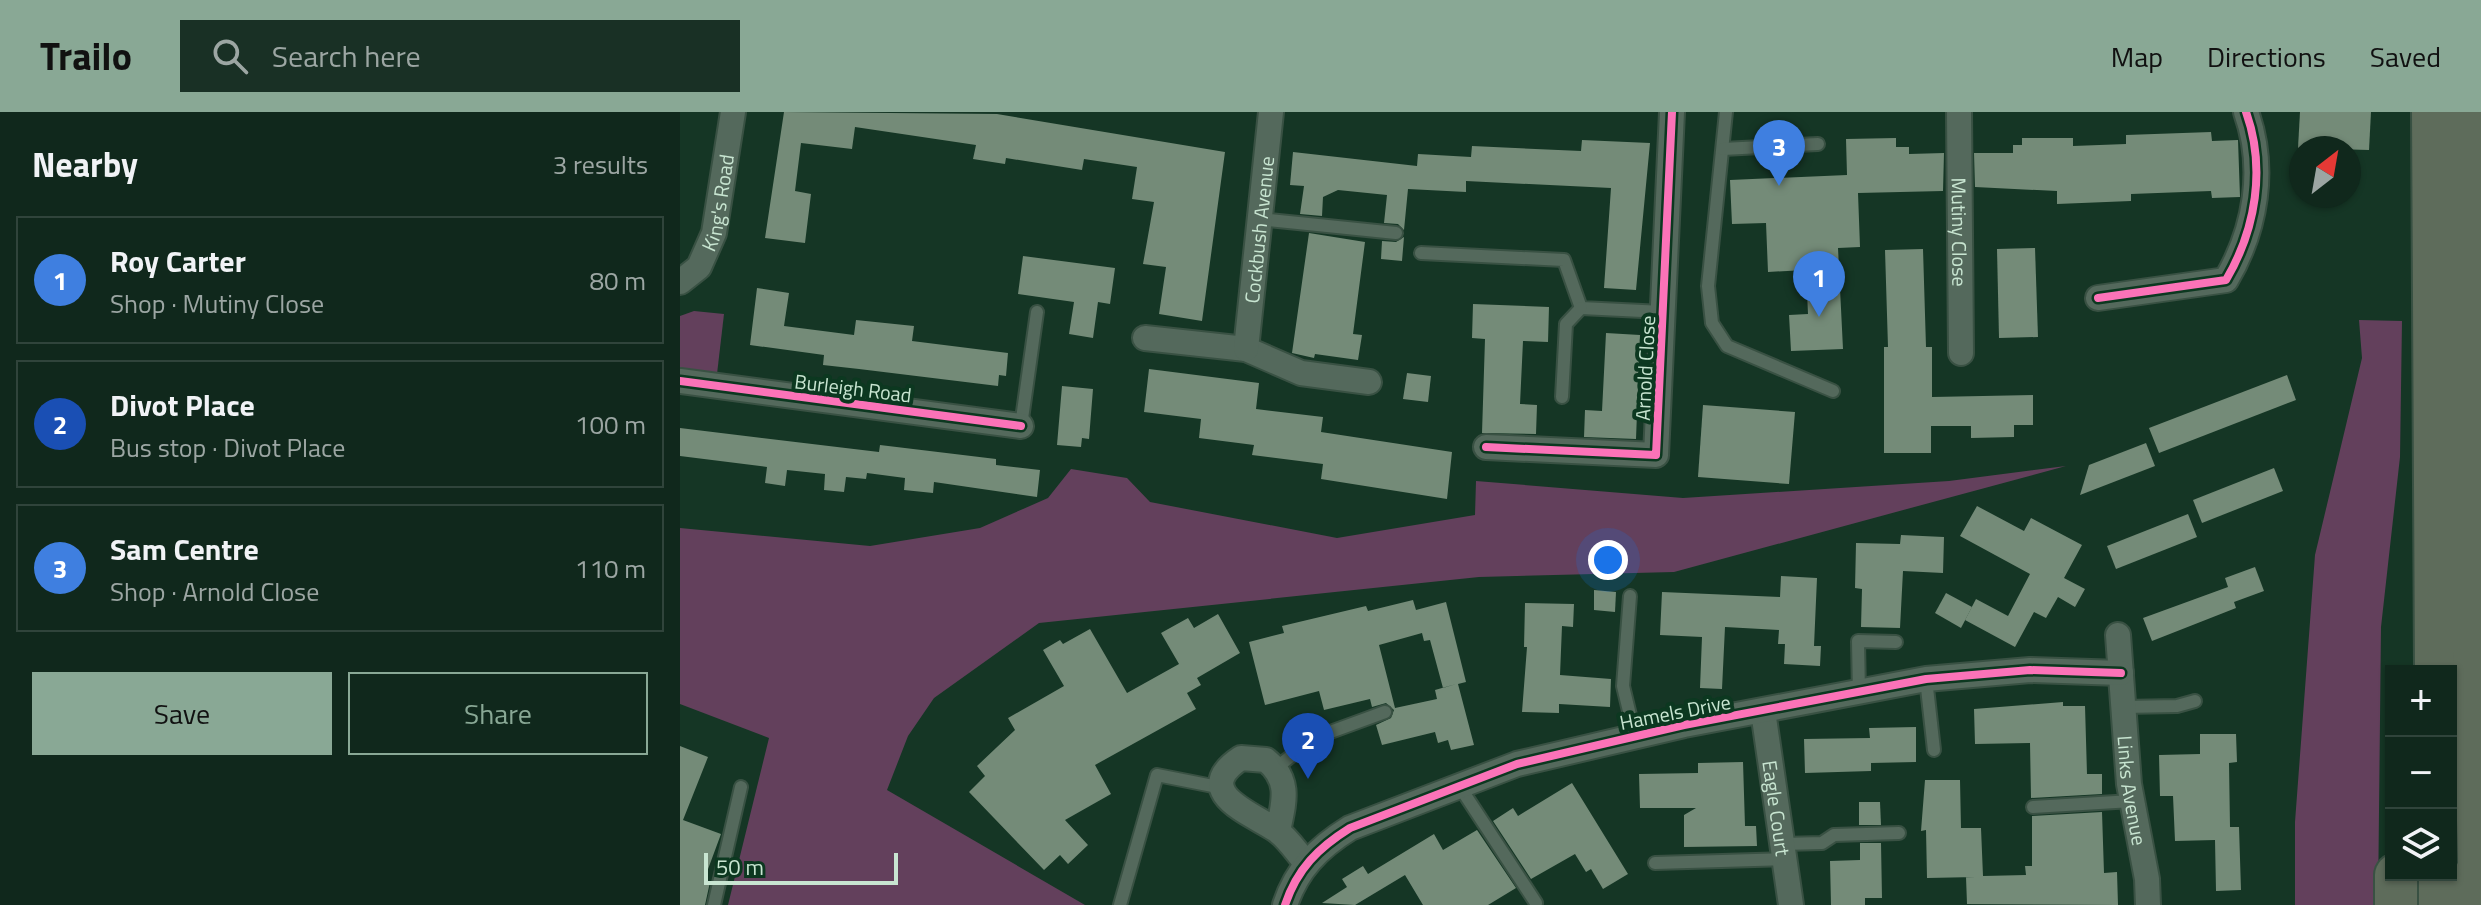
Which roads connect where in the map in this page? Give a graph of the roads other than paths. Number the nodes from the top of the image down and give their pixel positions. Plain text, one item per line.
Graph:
1 (733, 112) edge
2 (1271, 112) edge
3 (1672, 112) edge
4 (1726, 112) edge
5 (1959, 112) edge
6 (2246, 112) edge
7 (2433, 112) edge
8 (2474, 112) edge
9 (1818, 144) dead end
10 (1723, 149) junction
11 (1259, 219) junction
12 (1396, 233) dead end
13 (1421, 253) dead end
14 (680, 282) edge
15 (2454, 289) junction
16 (2098, 298) dead end
17 (1581, 308) junction
18 (1037, 312) dead end
19 (1663, 312) junction
20 (1145, 338) dead end
21 (1246, 349) junction
22 (1961, 353) dead end
23 (680, 381) edge
24 (1369, 382) dead end
25 (1833, 391) dead end
26 (1562, 397) dead end
27 (1021, 426) joint
28 (1486, 447) dead end
29 (2433, 509) junction
30 (1630, 596) dead end
31 (2118, 635) dead end
32 (1896, 642) dead end
33 (2474, 651) junction
34 (2416, 665) edge
35 (2436, 665) edge
36 (2121, 673) junction
37 (1926, 679) junction
38 (1859, 694) junction
39 (2481, 700) edge
40 (2195, 701) dead end
41 (2123, 707) junction
42 (1763, 711) junction
43 (1385, 712) dead end
44 (1635, 736) junction
45 (1934, 750) dead end
46 (1276, 768) junction
47 (1458, 784) junction
48 (741, 787) dead end
49 (1223, 788) junction
50 (2132, 801) junction
51 (2033, 807) dead end
52 (1278, 831) junction
53 (1899, 833) dead end
54 (1784, 852) junction
55 (1306, 863) junction
56 (1655, 863) dead end
57 (2396, 881) edge
58 (2440, 881) edge
59 (1536, 903) dead end
60 (714, 905) edge
61 (1120, 905) edge
62 (1285, 905) edge
63 (1791, 905) edge
64 (2148, 905) edge
65 (2396, 905) edge
66 (2440, 905) edge
67 (2480, 905) edge

1 - 14 street, King's Road
2 - 11 street, Cockbush Avenue
3 - 19 street, Arnold Close
4 - 10 lane
5 - 22 street, Mutiny Close
6 - 16 street
7 - 15 highway
8 - 15 highway
9 - 10 lane
10 - 25 lane
11 - 12 lane
11 - 21 street, Cockbush Avenue
13 - 17 lane
15 - 29 highway
15 - 33 highway
17 - 19 lane
17 - 26 lane
18 - 27 lane
19 - 28 street, Arnold Close
20 - 21 street
21 - 24 street
23 - 27 street, Burleigh Road
29 - 34 highway
29 - 35 highway
30 - 44 lane
31 - 36 street, Links Avenue
32 - 38 lane
33 - 39 highway
33 - 67 highway
36 - 37 street, Hamels Drive
36 - 41 street, Links Avenue
37 - 38 street, Hamels Drive
37 - 45 lane
38 - 42 street, Hamels Drive
40 - 41 lane
41 - 50 street, Links Avenue
42 - 44 street, Hamels Drive
42 - 54 street, Eagle Court
43 - 46 lane
44 - 47 street, Hamels Drive
46 - 49 street
46 - 52 street
47 - 55 street, Hamels Drive
47 - 59 lane
48 - 60 lane
49 - 52 street
49 - 61 lane
50 - 51 lane
50 - 64 street, Links Avenue
52 - 55 street
53 - 54 lane
54 - 56 lane
54 - 63 street, Eagle Court
55 - 62 street, Hamels Drive
57 - 65 highway
58 - 66 highway

